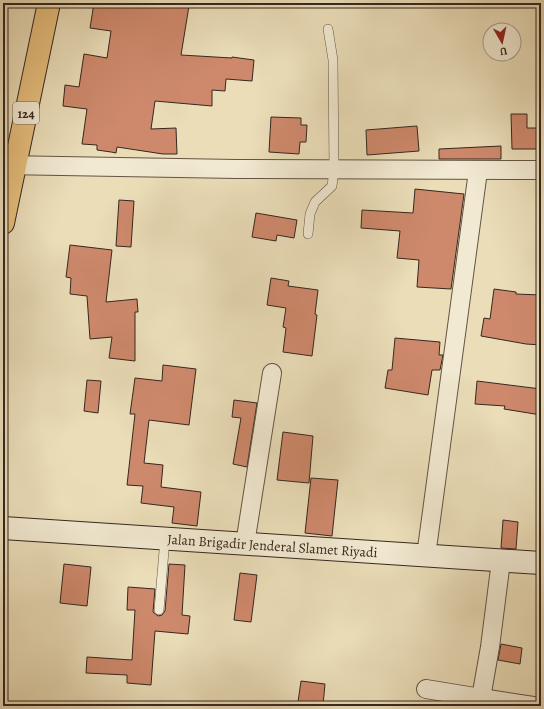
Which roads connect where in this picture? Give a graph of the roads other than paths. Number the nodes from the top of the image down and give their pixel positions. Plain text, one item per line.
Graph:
1 (49, 3) edge
2 (328, 29) dead end
3 (9, 165) edge
4 (334, 170) junction
5 (541, 170) edge
6 (478, 171) junction
7 (3, 222) edge
8 (308, 234) dead end
9 (272, 373) dead end
10 (3, 528) edge
11 (164, 539) junction
12 (244, 544) junction
13 (426, 556) junction
14 (501, 561) junction
15 (541, 563) edge
16 (159, 610) dead end
17 (426, 689) dead end
18 (480, 698) junction
19 (533, 706) edge

1 - 3 main road, 124
2 - 4 lane
3 - 4 street
3 - 7 main road, 124
4 - 6 street
4 - 8 lane
5 - 6 street
6 - 13 street
9 - 12 street
10 - 11 street, Jalan Brigadir Jenderal Slamet Riyadi
11 - 12 street, Jalan Brigadir Jenderal Slamet Riyadi
11 - 16 lane
12 - 13 street, Jalan Brigadir Jenderal Slamet Riyadi
13 - 14 street, Jalan Brigadir Jenderal Slamet Riyadi
14 - 15 street, Jalan Brigadir Jenderal Slamet Riyadi
14 - 18 street
17 - 18 street
18 - 19 street

